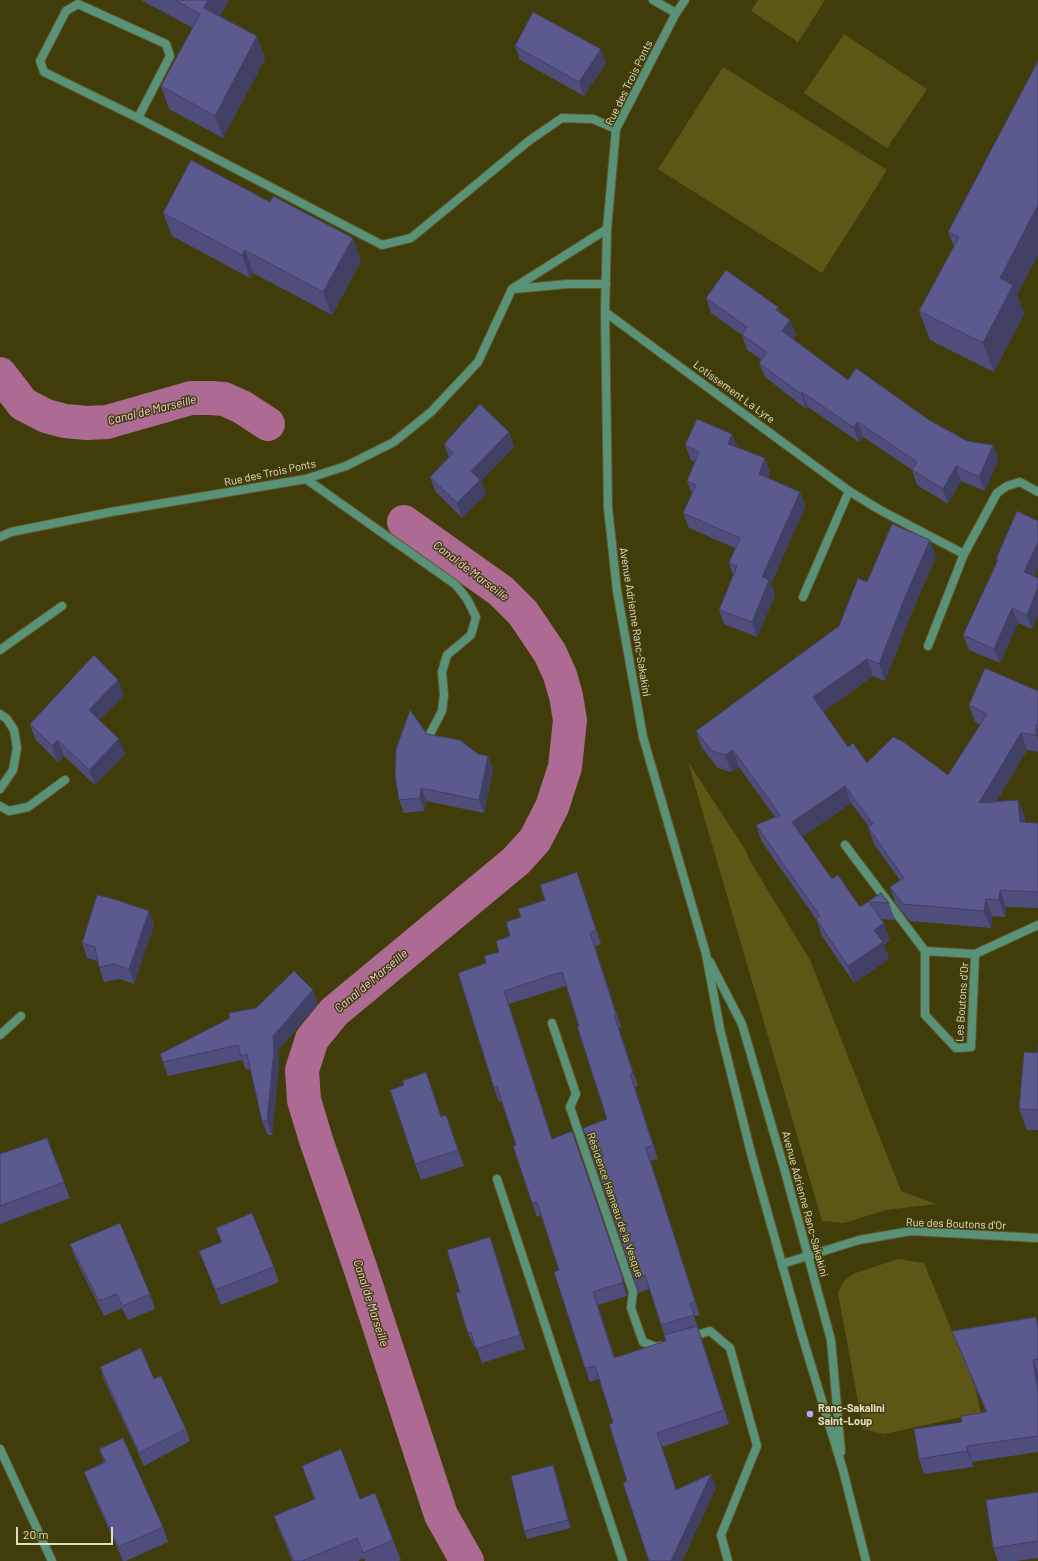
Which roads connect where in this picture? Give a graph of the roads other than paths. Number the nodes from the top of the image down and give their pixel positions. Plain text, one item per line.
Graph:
1 (653, 0) edge
2 (684, 0) edge
3 (676, 14) junction
4 (138, 118) junction
5 (616, 129) junction
6 (607, 229) junction
7 (606, 284) junction
8 (512, 290) junction
9 (606, 312) junction
10 (306, 479) junction
11 (849, 491) junction
12 (1038, 492) edge
13 (0, 536) edge
14 (964, 554) junction
15 (803, 597) dead end
16 (62, 606) dead end
17 (928, 646) dead end
18 (0, 650) edge
19 (0, 714) edge
20 (430, 734) edge
21 (65, 780) dead end
22 (0, 789) edge
23 (0, 806) edge
24 (844, 845) dead end
25 (1038, 925) edge
26 (925, 951) junction
27 (706, 954) junction
28 (976, 954) junction
29 (21, 1016) dead end
30 (552, 1023) dead end
31 (0, 1035) edge
32 (497, 1179) dead end
33 (1038, 1238) edge
34 (807, 1256) junction
35 (782, 1264) junction
36 (683, 1339) edge
37 (670, 1343) edge
38 (0, 1450) edge
39 (843, 1470) junction
40 (52, 1561) edge
41 (623, 1561) edge
42 (728, 1561) edge
43 (866, 1561) edge

1 - 3 street
2 - 3 street, Rue des Trois Ponts
3 - 5 street, Rue des Trois Ponts
4 - 4 street
4 - 5 street
5 - 6 street, Rue des Trois Ponts
6 - 7 street, Rue des Trois Ponts
6 - 8 street
7 - 8 street
7 - 9 street, Avenue Adrienne Ranc-Sakakini
8 - 10 street, Rue des Trois Ponts
9 - 11 street, Lotissement La Lyre
9 - 27 street, Avenue Adrienne Ranc-Sakakini
10 - 13 street, Rue des Trois Ponts
10 - 20 street
11 - 14 street, Lotissement La Lyre
11 - 15 street
12 - 14 street
14 - 17 street
16 - 18 street
19 - 22 street
21 - 23 street
24 - 26 street
25 - 28 street, Les Boutons d'Or
26 - 28 street, Les Boutons d'Or
26 - 28 street, Les Boutons d'Or
27 - 34 street, Avenue Adrienne Ranc-Sakakini
27 - 35 street, Avenue Adrienne Ranc-Sakakini
29 - 31 street
30 - 37 street, Résidence Hameau de la Vesque
32 - 41 street
33 - 34 street, Rue des Boutons d'Or
34 - 35 street, Rue des Boutons d'Or
34 - 39 street, Avenue Adrienne Ranc-Sakakini
35 - 39 street, Avenue Adrienne Ranc-Sakakini
36 - 42 street
38 - 40 street
39 - 43 street, Avenue Adrienne Ranc-Sakakini

